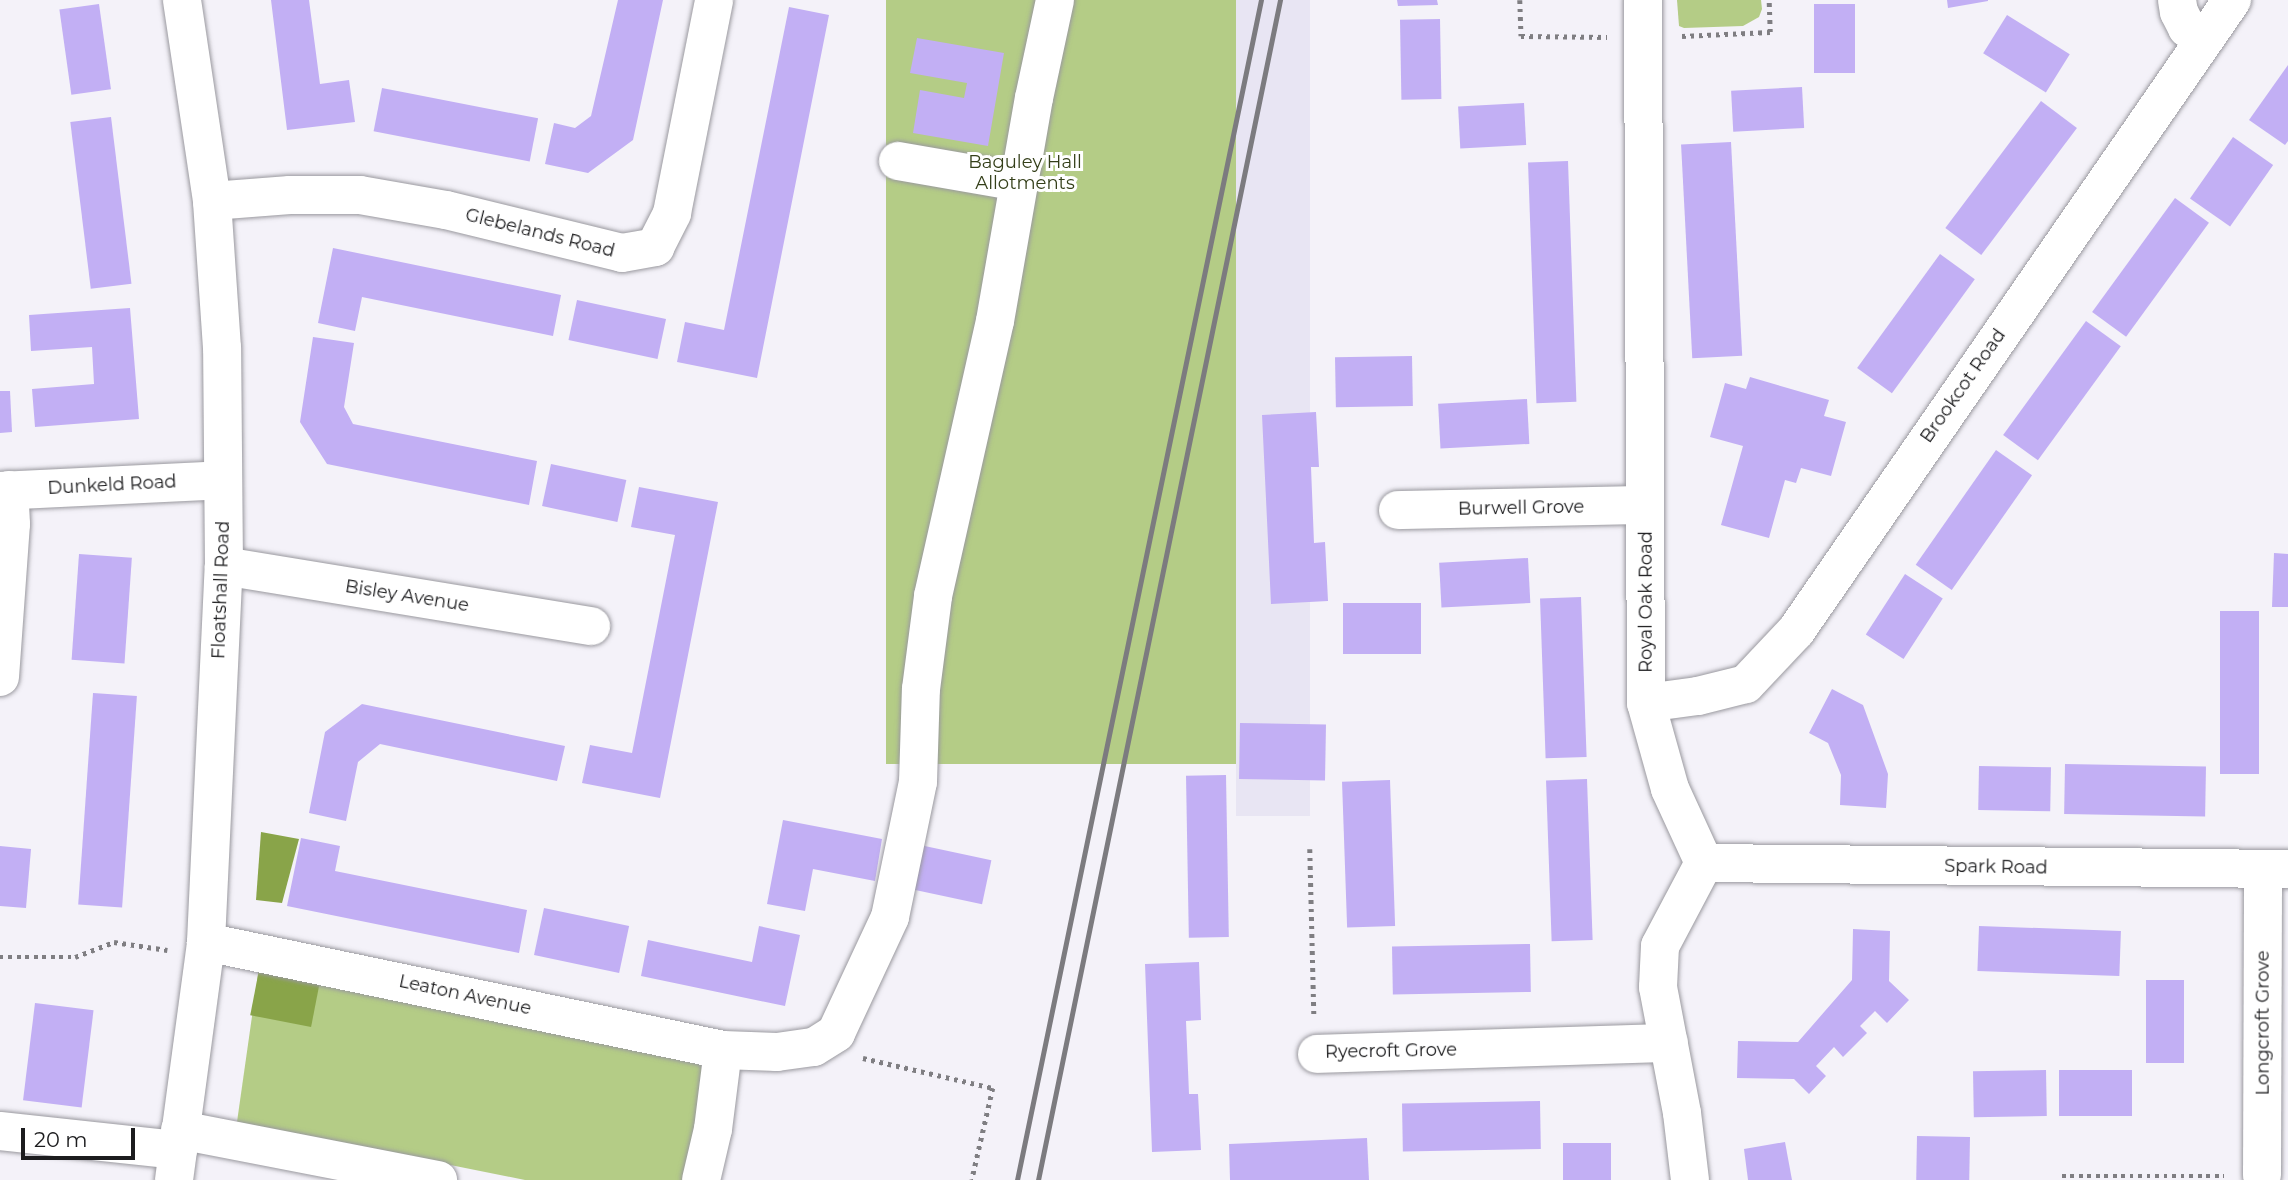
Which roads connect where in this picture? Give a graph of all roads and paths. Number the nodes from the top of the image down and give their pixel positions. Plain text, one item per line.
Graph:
1 (182, 0) edge
2 (714, 0) edge
3 (1055, 0) edge
4 (1520, 0) edge
5 (1643, 0) edge
6 (1769, 0) edge
7 (2177, 0) edge
8 (2232, 0) edge
9 (1644, 38) junction
10 (2204, 39) junction
11 (898, 161) dead end
12 (1019, 182) junction
13 (212, 201) junction
14 (223, 480) junction
15 (4, 490) edge
16 (1645, 505) junction
17 (1398, 510) dead end
18 (224, 566) junction
19 (591, 626) dead end
20 (0, 677) edge
21 (1646, 703) junction
22 (1310, 849) dead end
23 (1704, 863) junction
24 (2276, 870) edge
25 (205, 949) junction
26 (0, 957) edge
27 (1669, 1042) junction
28 (814, 1047) junction
29 (723, 1050) junction
30 (1317, 1054) joint
31 (0, 1131) edge
32 (177, 1153) edge
33 (2262, 1175) joint
34 (2062, 1176) dead end
35 (438, 1180) edge
36 (701, 1180) edge
37 (972, 1180) edge
38 (1690, 1180) edge

1 - 13 street, Floatshall Road
2 - 13 street, Glebelands Road
3 - 12 street
4 - 9 path
5 - 9 street, Royal Oak Road
6 - 9 path
7 - 10 street
8 - 10 street, Brookcot Road
9 - 16 street, Royal Oak Road
10 - 21 street, Brookcot Road
11 - 12 street
12 - 28 street
13 - 14 street, Floatshall Road
14 - 15 street, Dunkeld Road
14 - 18 street, Floatshall Road
15 - 20 street
16 - 17 street, Burwell Grove
16 - 21 street, Royal Oak Road
18 - 19 street, Bisley Avenue
18 - 25 street, Floatshall Road
21 - 23 street, Royal Oak Road
22 - 30 path, Ryecroft Grove
23 - 24 street, Spark Road
23 - 27 street
24 - 33 street, Longcroft Grove
25 - 26 path
25 - 29 street, Leaton Avenue
25 - 32 street, Floatshall Road
27 - 30 street, Ryecroft Grove
27 - 38 street
28 - 29 street, Leaton Avenue
28 - 37 path
29 - 36 street
31 - 32 street
32 - 35 street
33 - 34 path

